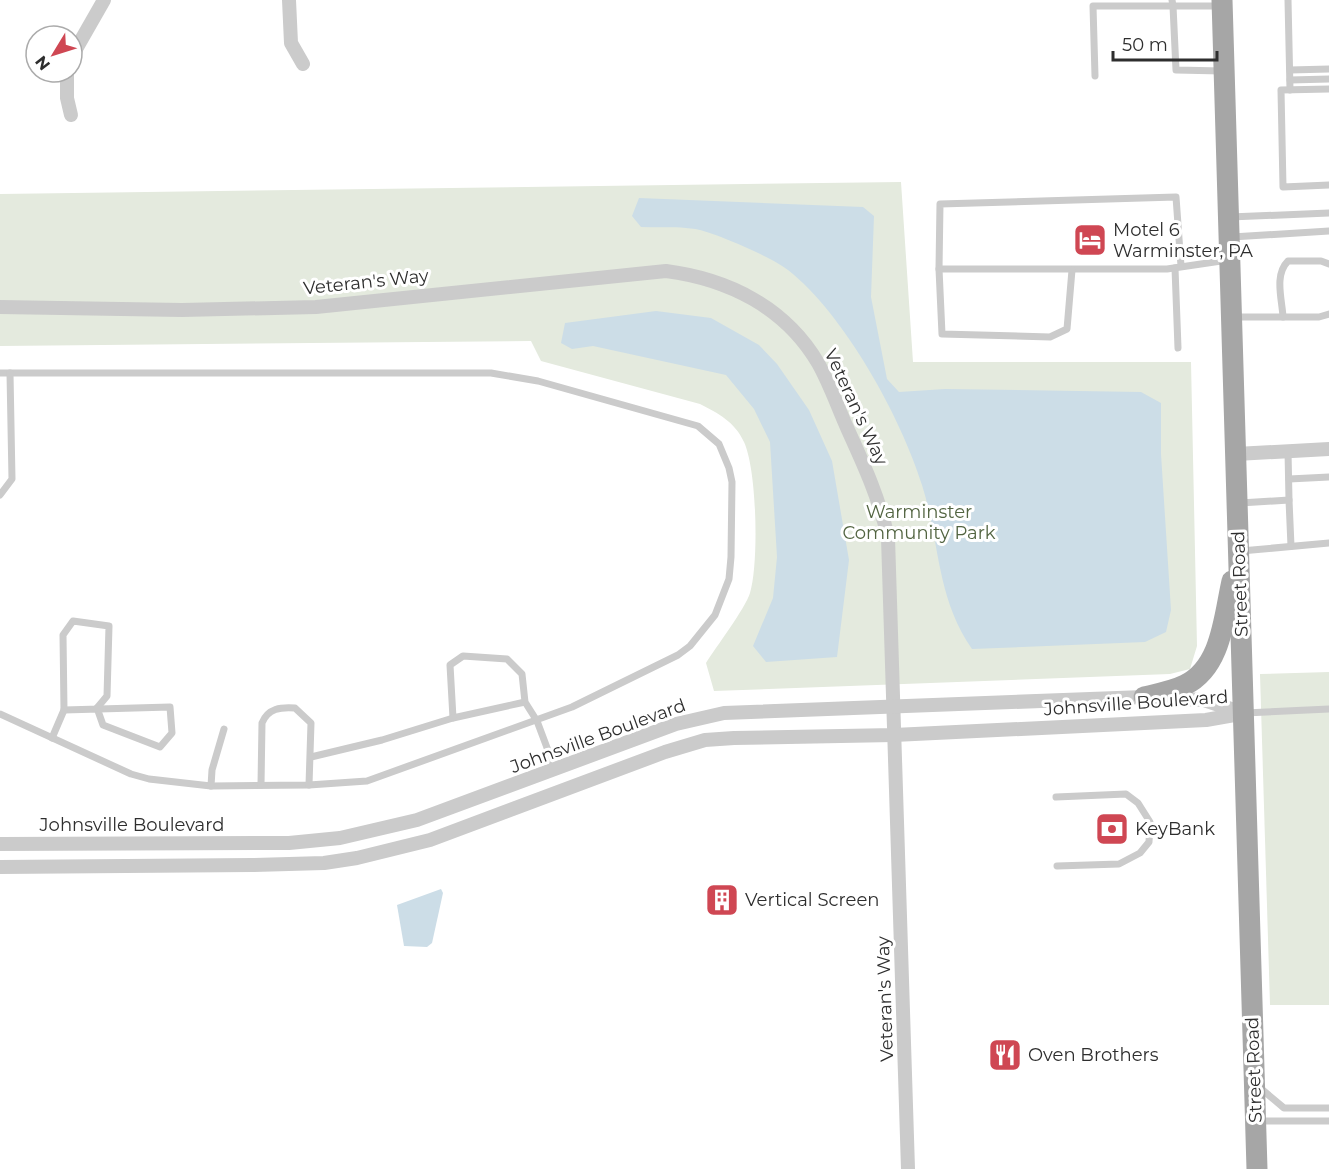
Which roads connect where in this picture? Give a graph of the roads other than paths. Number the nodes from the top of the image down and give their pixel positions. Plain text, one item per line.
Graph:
1 (104, 0) edge
2 (289, 0) edge
3 (1288, 0) edge
4 (1173, 3) edge
5 (1222, 3) edge
6 (84, 35) edge
7 (303, 64) dead end
8 (1329, 69) edge
9 (1290, 70) junction
10 (1224, 71) junction
11 (1095, 76) dead end
12 (1329, 79) edge
13 (1290, 80) junction
14 (66, 84) edge
15 (1329, 89) edge
16 (1290, 90) junction
17 (71, 115) dead end
18 (1329, 185) edge
19 (1329, 213) edge
20 (1229, 227) junction
21 (1329, 231) edge
22 (1230, 260) junction
23 (1329, 264) edge
24 (1178, 267) junction
25 (939, 269) junction
26 (1072, 270) junction
27 (0, 307) edge
28 (1329, 314) edge
29 (1232, 317) junction
30 (1283, 317) junction
31 (1178, 348) dead end
32 (0, 373) edge
33 (10, 373) junction
34 (1329, 449) edge
35 (1288, 451) junction
36 (1236, 454) junction
37 (1329, 477) edge
38 (1289, 479) junction
39 (0, 495) edge
40 (1289, 500) junction
41 (1237, 503) junction
42 (1329, 543) edge
43 (1291, 546) junction
44 (1239, 551) junction
45 (1144, 697) junction
46 (525, 702) junction
47 (97, 708) junction
48 (893, 708) junction
49 (1329, 709) edge
50 (64, 710) junction
51 (1243, 713) junction
52 (0, 714) edge
53 (453, 718) junction
54 (537, 721) junction
55 (224, 729) dead end
56 (894, 735) junction
57 (52, 738) junction
58 (311, 757) junction
59 (555, 769) junction
60 (309, 785) junction
61 (211, 786) junction
62 (261, 786) junction
63 (1056, 797) dead end
64 (0, 844) edge
65 (1057, 866) dead end
66 (0, 867) edge
67 (1254, 1082) junction
68 (1329, 1108) edge
69 (1329, 1121) edge
70 (1255, 1122) junction
71 (908, 1169) edge
72 (1257, 1169) edge

1 - 6 street
2 - 7 street
3 - 9 lane
4 - 5 lane
4 - 10 lane
4 - 11 lane
5 - 10 main road, Street Road
8 - 9 lane
9 - 13 lane
10 - 20 main road, Street Road
12 - 13 lane
13 - 16 lane
14 - 17 street
15 - 16 lane
16 - 18 lane
19 - 20 lane
20 - 21 lane
20 - 22 main road, Street Road
22 - 24 lane
22 - 29 main road, Street Road
23 - 30 lane
24 - 25 lane
24 - 26 lane
24 - 31 lane
25 - 26 lane
25 - 26 lane
27 - 48 street, Veteran's Way
28 - 30 lane
29 - 30 lane
29 - 36 main road, Street Road
32 - 33 lane
33 - 39 lane
33 - 54 lane
34 - 35 street
35 - 36 street
35 - 38 lane
36 - 41 main road, Street Road
37 - 38 lane
38 - 40 lane
40 - 41 lane
40 - 43 lane
41 - 44 main road, Street Road
42 - 43 lane
43 - 44 lane
44 - 45 main road
44 - 51 main road, Street Road
45 - 48 street, Johnsville Boulevard
45 - 51 street, Johnsville Boulevard
46 - 53 lane
46 - 53 lane
46 - 54 lane
47 - 47 lane
47 - 50 lane
47 - 50 lane
48 - 56 street, Veteran's Way
48 - 59 street, Johnsville Boulevard
49 - 51 lane
50 - 57 lane
51 - 56 street, Johnsville Boulevard
51 - 67 main road, Street Road
52 - 57 lane
53 - 58 lane
54 - 59 lane
54 - 60 lane
55 - 61 lane
56 - 66 street, Johnsville Boulevard
56 - 71 street, Veteran's Way
57 - 61 lane
58 - 60 lane
58 - 62 lane
59 - 64 street, Johnsville Boulevard
60 - 62 lane
61 - 62 lane
63 - 65 lane
67 - 68 lane
67 - 70 main road, Street Road
69 - 70 lane
70 - 72 main road, Street Road

